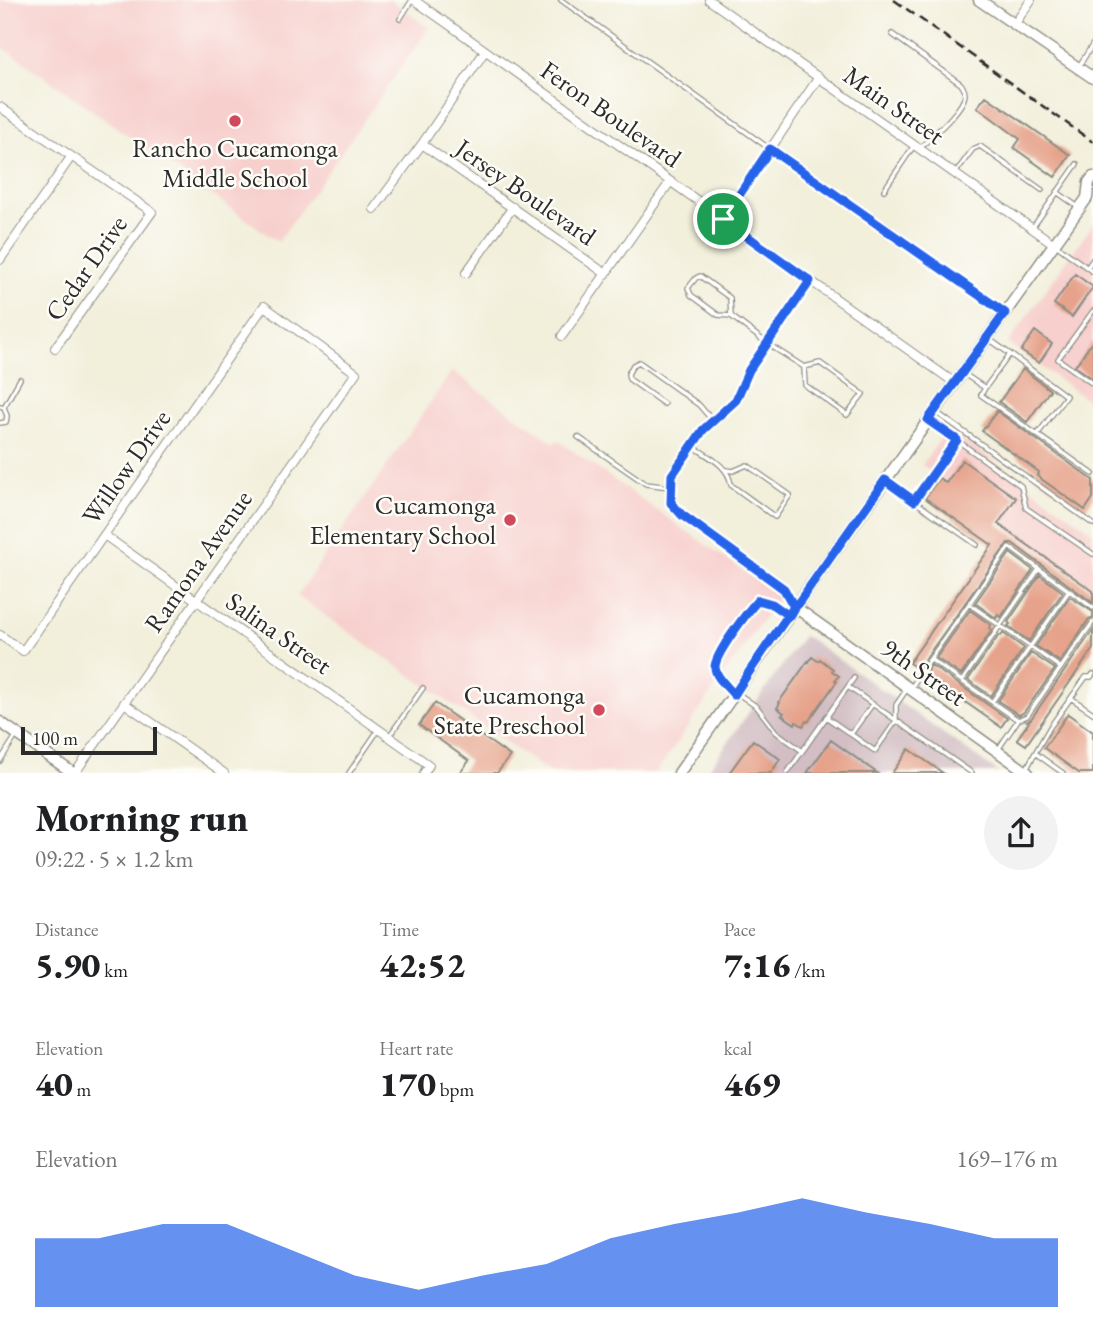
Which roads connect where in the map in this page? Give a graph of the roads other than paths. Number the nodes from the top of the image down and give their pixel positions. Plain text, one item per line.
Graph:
1 (413, 0) edge
2 (561, 0) edge
3 (709, 0) edge
4 (979, 0) edge
5 (1031, 0) edge
6 (400, 19) dead end
7 (1014, 24) junction
8 (892, 34) dead end
9 (1093, 44) edge
10 (485, 51) junction
11 (1077, 68) junction
12 (818, 77) junction
13 (1093, 78) edge
14 (0, 107) edge
15 (422, 144) junction
16 (917, 147) junction
17 (770, 149) junction
18 (71, 157) junction
19 (1077, 164) dead end
20 (955, 174) junction
21 (1093, 177) edge
22 (670, 182) junction
23 (884, 190) dead end
24 (1042, 190) dead end
25 (1057, 192) junction
26 (1090, 197) edge
27 (513, 207) junction
28 (1079, 208) junction
29 (374, 209) dead end
30 (723, 219) junction
31 (1031, 229) junction
32 (1054, 244) junction
33 (1093, 259) edge
34 (0, 260) edge
35 (1087, 268) junction
36 (1093, 272) edge
37 (466, 273) dead end
38 (606, 274) junction
39 (810, 281) junction
40 (264, 306) joint
41 (1093, 311) edge
42 (1005, 313) junction
43 (731, 316) junction
44 (562, 336) dead end
45 (987, 338) junction
46 (768, 344) junction
47 (55, 348) dead end
48 (1010, 354) junction
49 (804, 367) junction
50 (963, 372) junction
51 (20, 379) dead end
52 (955, 383) junction
53 (1093, 384) edge
54 (985, 388) junction
55 (664, 404) dead end
56 (2, 407) edge
57 (931, 415) junction
58 (712, 420) junction
59 (0, 423) edge
60 (1037, 435) junction
61 (578, 437) dead end
62 (957, 440) junction
63 (692, 446) junction
64 (727, 470) junction
65 (1093, 474) edge
66 (885, 480) junction
67 (672, 487) junction
68 (914, 501) junction
69 (1093, 524) edge
70 (104, 535) junction
71 (977, 545) dead end
72 (1093, 554) edge
73 (1039, 569) junction
74 (1069, 591) junction
75 (196, 600) junction
76 (969, 604) junction
77 (1093, 608) edge
78 (792, 611) junction
79 (1093, 622) edge
80 (1000, 626) junction
81 (0, 635) edge
82 (1030, 647) junction
83 (930, 660) junction
84 (1061, 668) junction
85 (1092, 676) edge
86 (855, 678) dead end
87 (962, 681) junction
88 (848, 687) junction
89 (423, 688) dead end
90 (909, 689) junction
91 (735, 693) junction
92 (1071, 698) junction
93 (992, 702) junction
94 (124, 703) junction
95 (872, 704) junction
96 (1093, 713) edge
97 (826, 717) junction
98 (1018, 720) junction
99 (896, 721) junction
100 (0, 722) edge
101 (379, 729) junction
102 (17, 734) junction
103 (851, 734) junction
104 (388, 737) junction
105 (802, 751) junction
106 (997, 751) junction
107 (1035, 753) junction
108 (0, 761) edge
109 (427, 769) edge
110 (1026, 772) edge
111 (74, 773) edge
112 (224, 773) edge
113 (349, 773) edge
114 (679, 773) edge
115 (787, 773) edge
116 (972, 773) edge
117 (1063, 773) edge

1 - 6 lane
1 - 10 street, Feron Boulevard
2 - 17 lane
3 - 12 street, Main Street
4 - 7 main road
5 - 7 street
7 - 11 main road
8 - 16 lane
9 - 11 lane
10 - 15 street
10 - 22 street, Feron Boulevard
11 - 13 main road
12 - 16 street, Main Street
12 - 17 street
14 - 18 street
15 - 27 street, Jersey Boulevard
15 - 29 street
16 - 20 street, Main Street
16 - 23 lane
17 - 30 street
17 - 42 lane
18 - 34 street
18 - 47 street, Cedar Drive
19 - 25 lane
20 - 24 lane
20 - 31 street, Main Street
21 - 26 main road
22 - 30 street, Feron Boulevard
22 - 38 street
25 - 28 lane
25 - 31 lane
26 - 28 main road
27 - 37 street
27 - 38 street, Jersey Boulevard
28 - 32 main road
30 - 39 street, Feron Boulevard
31 - 32 street, Main Street
32 - 35 lane
32 - 42 main road
33 - 35 lane
35 - 36 lane
38 - 44 street
39 - 46 street
39 - 52 street, Feron Boulevard
40 - 70 street, Willow Drive
40 - 75 street, Ramona Avenue
41 - 53 lane
42 - 45 main road
43 - 43 lane
43 - 46 lane
45 - 48 lane
45 - 50 main road
46 - 49 lane
46 - 58 street
48 - 54 lane
48 - 60 lane
49 - 49 lane
50 - 52 main road
50 - 54 lane
51 - 56 lane
52 - 57 main road
54 - 60 lane
55 - 58 lane
56 - 59 lane
57 - 62 lane
57 - 66 main road
57 - 69 lane
58 - 63 street
60 - 65 lane
61 - 67 lane
62 - 68 lane
62 - 72 lane
63 - 64 lane
63 - 67 street
64 - 64 lane
66 - 68 lane
66 - 78 main road
67 - 78 street
68 - 71 lane
70 - 75 street, Salina Street
70 - 81 street, Willow Drive
73 - 74 lane
73 - 76 lane
73 - 80 lane
74 - 77 lane
74 - 82 lane
75 - 94 street, Ramona Avenue
75 - 101 street, Salina Street
76 - 80 lane
76 - 83 lane
78 - 90 main road, 9th Street
78 - 91 main road
78 - 91 lane
79 - 84 lane
80 - 82 lane
80 - 87 lane
82 - 84 lane
82 - 93 lane
83 - 87 lane
83 - 90 lane
84 - 98 lane
85 - 92 lane
86 - 88 lane
87 - 93 lane
88 - 95 lane
88 - 97 lane
89 - 104 lane
90 - 99 lane
90 - 106 main road, 9th Street
91 - 105 lane
91 - 114 main road
92 - 96 lane
92 - 107 lane
93 - 98 lane
94 - 111 street, Ramona Avenue
94 - 112 street
95 - 99 lane
95 - 103 lane
97 - 103 lane
97 - 105 lane
98 - 106 lane
99 - 103 lane
99 - 116 lane
100 - 102 main road
101 - 104 street, Salina Street
101 - 113 lane
102 - 108 lane
102 - 111 main road
104 - 109 street, Salina Street
105 - 115 lane
106 - 110 main road, 9th Street
107 - 110 lane
107 - 117 lane

